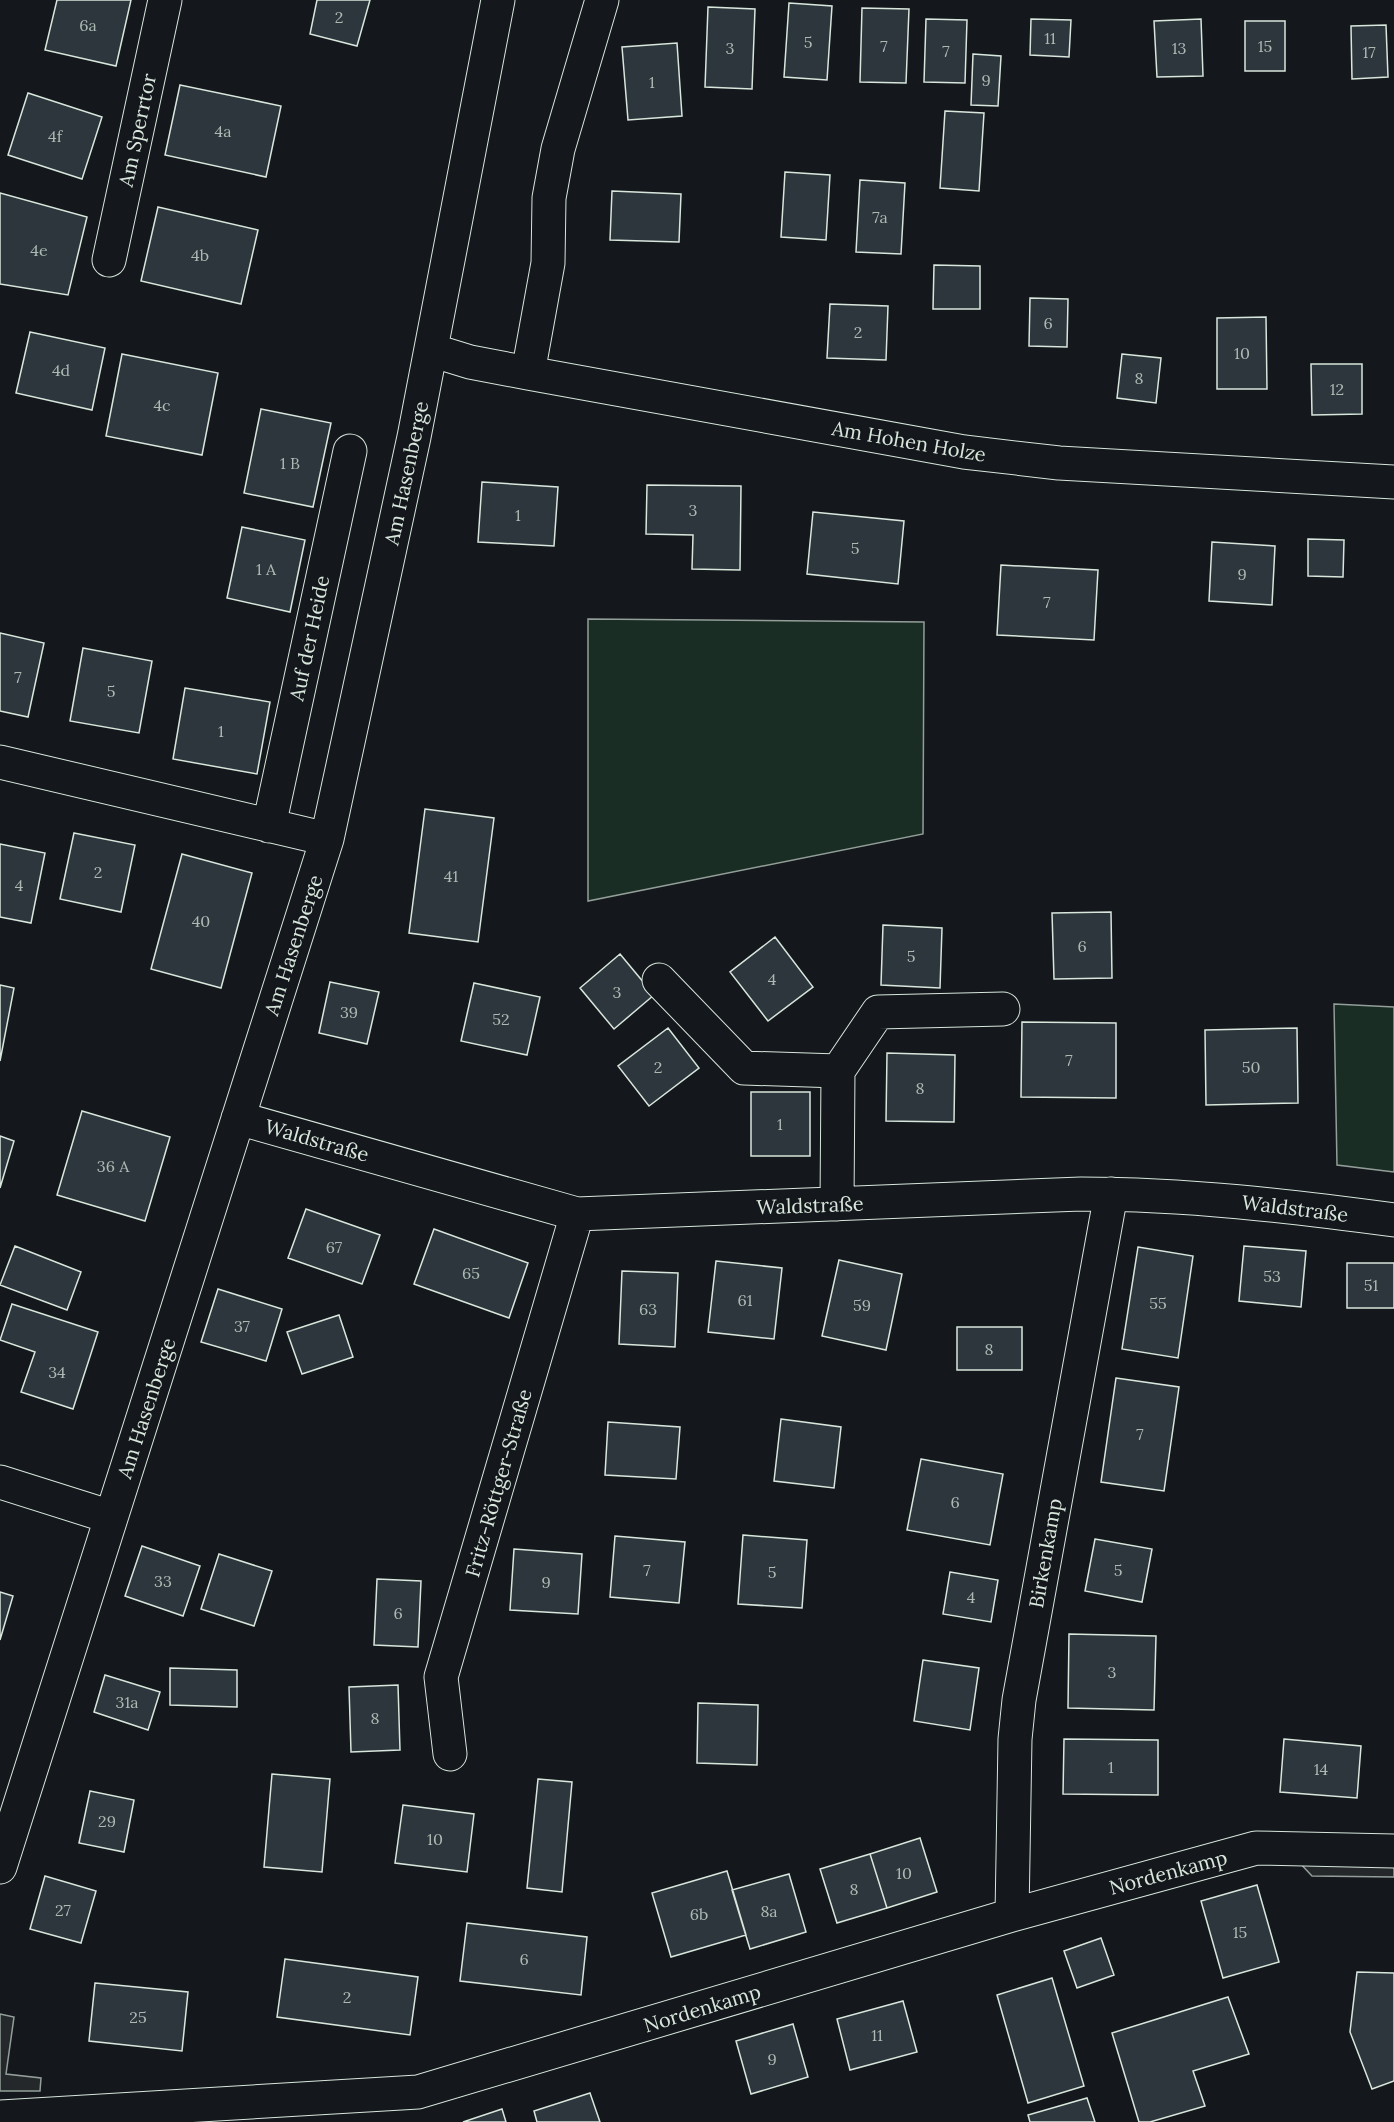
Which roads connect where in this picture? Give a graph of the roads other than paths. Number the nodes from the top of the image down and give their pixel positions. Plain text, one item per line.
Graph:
1 (165, 0) edge
2 (498, 0) edge
3 (602, 0) edge
4 (109, 260) dead end
5 (431, 350) junction
6 (528, 373) junction
7 (350, 451) dead end
8 (1394, 482) edge
9 (0, 762) edge
10 (269, 826) junction
11 (327, 839) junction
12 (659, 980) dead end
13 (1003, 1009) dead end
14 (838, 1071) junction
15 (238, 1118) junction
16 (1111, 1194) junction
17 (837, 1204) junction
18 (577, 1214) junction
19 (1394, 1220) edge
20 (0, 1482) edge
21 (111, 1517) junction
22 (450, 1754) dead end
23 (1394, 1851) edge
24 (0, 1867) edge
25 (1012, 1915) junction
26 (0, 2117) edge

1 - 4 street, Am Sperrtor
2 - 5 street, Am Hasenberge
3 - 6 street
5 - 6 street, Am Hohen Holze
5 - 11 street, Am Hasenberge
6 - 8 street, Am Hohen Holze
7 - 10 street, Auf der Heide
9 - 10 street
10 - 11 street
11 - 15 street, Am Hasenberge
12 - 14 street
13 - 14 street
14 - 17 street
15 - 18 street, Waldstraße
15 - 21 street, Am Hasenberge
16 - 17 street, Waldstraße
16 - 19 street, Waldstraße
16 - 25 street, Birkenkamp
17 - 18 street, Waldstraße
18 - 22 street, Fritz-Röttger-Straße
20 - 21 street
21 - 24 street, Am Hasenberge
23 - 25 street, Nordenkamp
25 - 26 street, Nordenkamp

